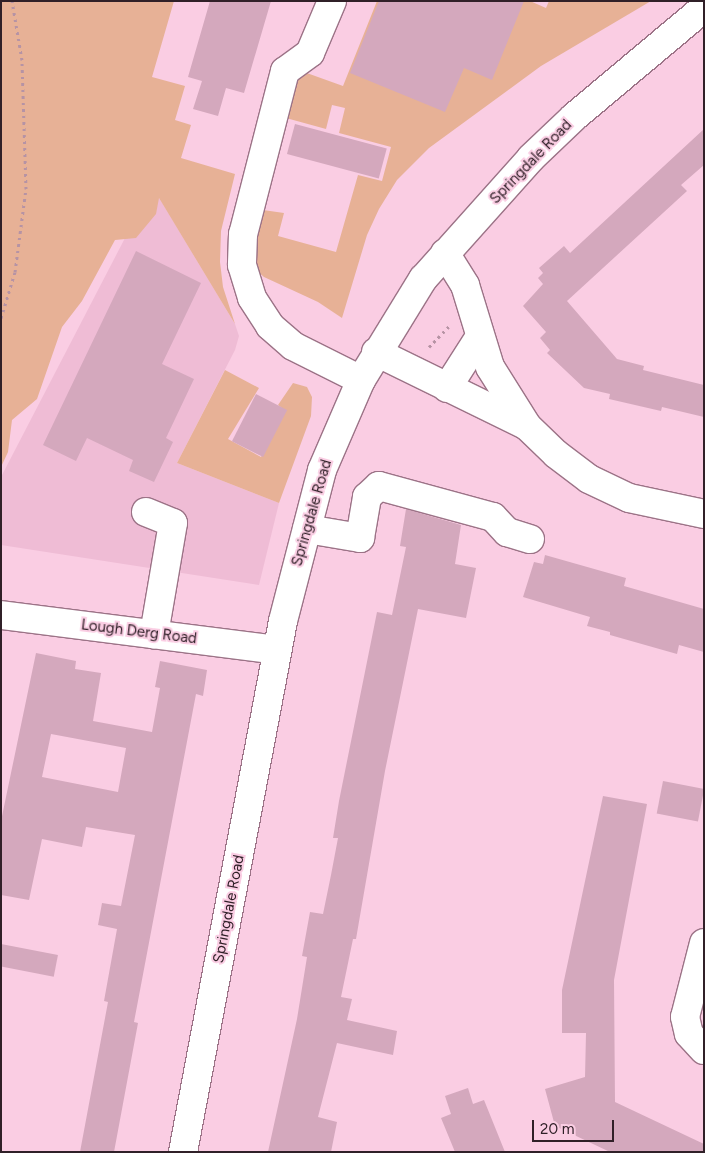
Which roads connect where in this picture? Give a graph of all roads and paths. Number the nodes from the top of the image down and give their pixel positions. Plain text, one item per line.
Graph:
1 (12, 1) edge
2 (332, 1) edge
3 (704, 8) edge
4 (445, 253) junction
5 (470, 301) junction
6 (1, 318) edge
7 (479, 338) junction
8 (376, 352) junction
9 (413, 370) junction
10 (361, 380) junction
11 (447, 388) junction
12 (527, 426) junction
13 (146, 512) dead end
14 (704, 514) edge
15 (307, 529) junction
16 (530, 539) dead end
17 (1, 614) edge
18 (154, 634) junction
19 (277, 650) junction
20 (704, 943) edge
21 (704, 1050) edge
22 (183, 1152) edge

1 - 6 path
2 - 10 street
3 - 4 street, Springdale Road
4 - 5 street
4 - 8 street, Springdale Road
5 - 7 street
5 - 9 path
7 - 11 street
7 - 12 street
8 - 9 street
8 - 10 street, Springdale Road
9 - 11 street
10 - 15 street, Springdale Road
11 - 12 street
12 - 14 street
13 - 18 street
15 - 16 street
15 - 19 street, Springdale Road
17 - 18 street, Lough Derg Road
18 - 19 street, Lough Derg Road
19 - 22 street, Springdale Road
20 - 21 street

